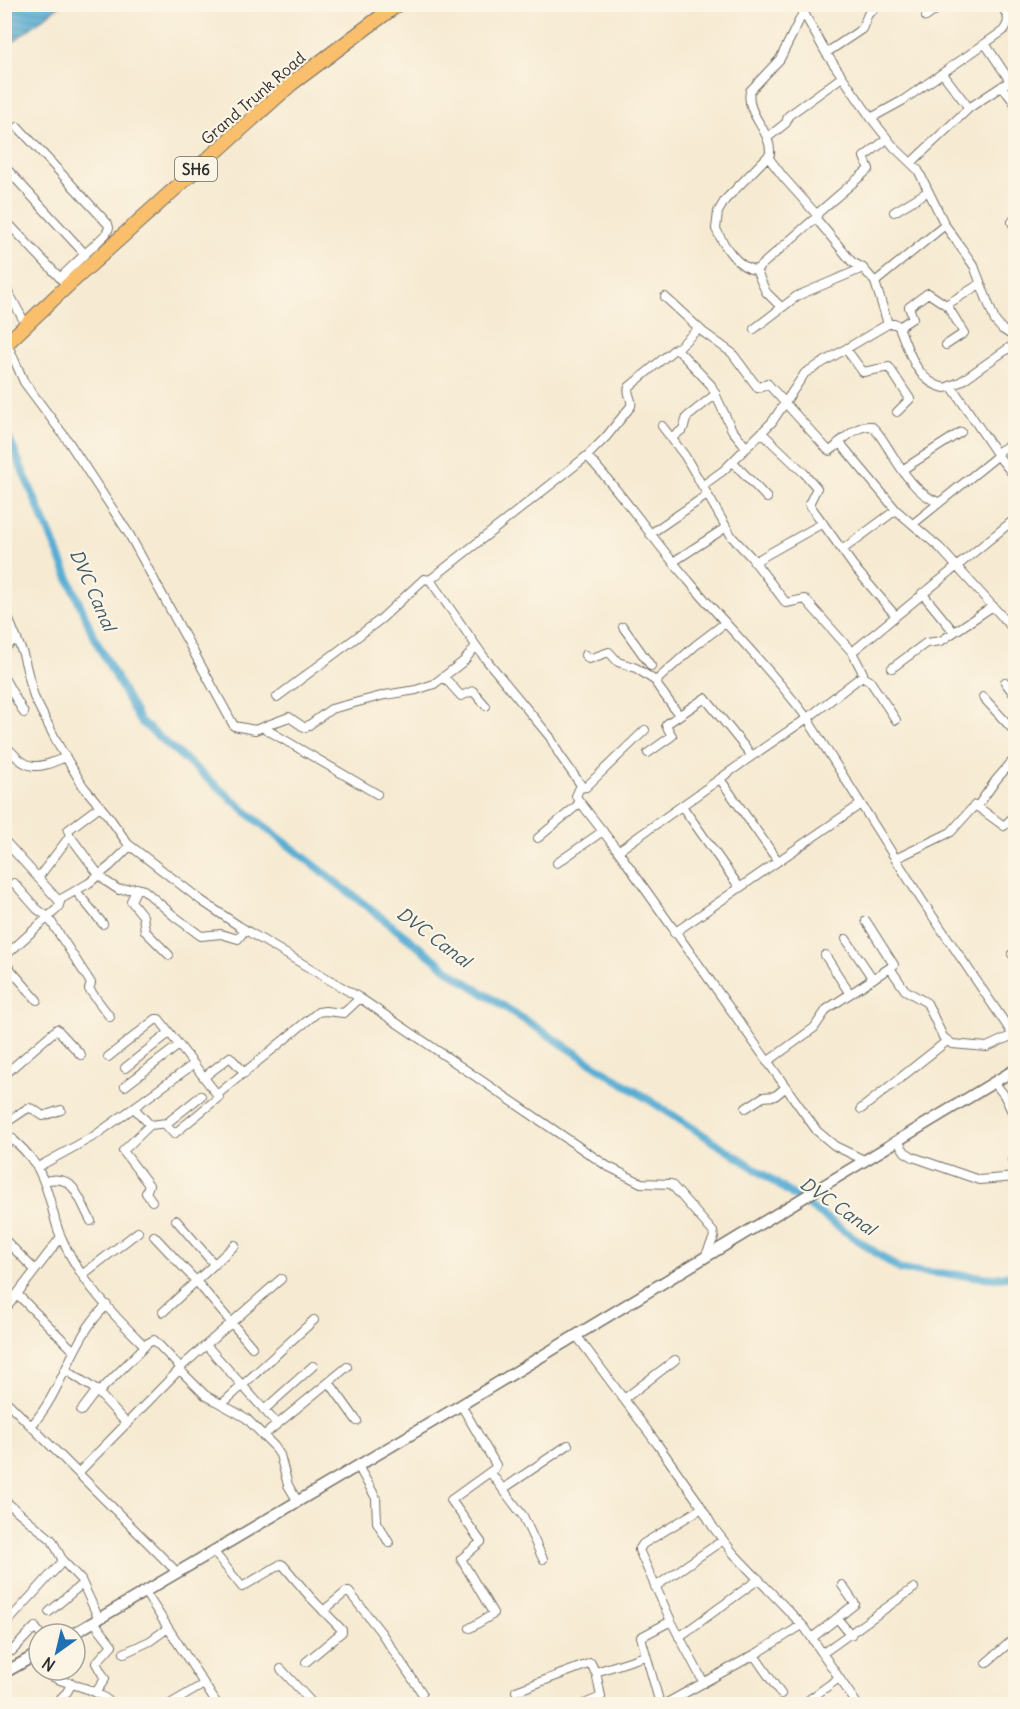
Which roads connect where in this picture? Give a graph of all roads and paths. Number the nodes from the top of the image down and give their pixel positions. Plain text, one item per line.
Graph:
1 (398, 4) edge
2 (879, 4) edge
3 (944, 4) edge
4 (1000, 4) edge
5 (801, 9) edge
6 (926, 16) dead end
7 (986, 45) junction
8 (826, 53) junction
9 (943, 74) junction
10 (842, 77) junction
11 (1013, 79) edge
12 (1002, 86) junction
13 (1016, 105) edge
14 (969, 108) junction
15 (871, 118) junction
16 (18, 126) dead end
17 (767, 138) junction
18 (887, 139) junction
19 (768, 157) junction
20 (912, 162) junction
21 (4, 166) edge
22 (927, 192) junction
23 (894, 212) dead end
24 (816, 217) junction
25 (1016, 217) edge
26 (4, 219) edge
27 (945, 225) junction
28 (1016, 230) edge
29 (85, 254) junction
30 (863, 267) junction
31 (756, 270) junction
32 (64, 282) junction
33 (875, 282) junction
34 (4, 284) edge
35 (980, 284) junction
36 (665, 297) dead end
37 (947, 305) junction
38 (781, 308) junction
39 (888, 324) junction
40 (26, 325) junction
41 (899, 327) junction
42 (699, 328) junction
43 (754, 329) dead end
44 (1016, 341) edge
45 (6, 345) edge
46 (946, 345) dead end
47 (678, 348) junction
48 (846, 349) junction
49 (952, 387) junction
50 (716, 394) junction
51 (786, 404) junction
52 (897, 412) dead end
53 (662, 426) dead end
54 (961, 432) dead end
55 (762, 433) junction
56 (672, 438) junction
57 (1016, 441) edge
58 (838, 443) junction
59 (747, 448) junction
60 (587, 456) junction
61 (997, 456) junction
62 (733, 462) junction
63 (902, 470) junction
64 (1016, 478) edge
65 (702, 486) junction
66 (707, 495) junction
67 (767, 498) dead end
68 (938, 502) junction
69 (896, 510) junction
70 (1016, 518) edge
71 (823, 523) junction
72 (913, 524) junction
73 (725, 528) junction
74 (650, 534) junction
75 (842, 550) junction
76 (673, 562) junction
77 (754, 562) junction
78 (956, 566) junction
79 (430, 579) junction
80 (922, 593) junction
81 (993, 606) junction
82 (4, 608) edge
83 (895, 615) junction
84 (725, 624) junction
85 (623, 627) dead end
86 (1014, 628) edge
87 (954, 632) junction
88 (16, 638) junction
89 (476, 646) junction
90 (4, 649) edge
91 (852, 652) junction
92 (585, 655) dead end
93 (651, 666) dead end
94 (892, 668) dead end
95 (862, 676) junction
96 (444, 677) junction
97 (4, 678) edge
98 (657, 682) junction
99 (1005, 682) dead end
100 (277, 697) dead end
101 (983, 697) dead end
102 (1016, 697) edge
103 (486, 706) dead end
104 (24, 713) dead end
105 (679, 715) junction
106 (808, 718) junction
107 (896, 720) dead end
108 (264, 728) junction
109 (645, 730) dead end
110 (1016, 733) edge
111 (4, 743) edge
112 (648, 753) dead end
113 (752, 756) junction
114 (66, 757) junction
115 (1016, 757) edge
116 (720, 779) junction
117 (580, 788) junction
118 (377, 794) dead end
119 (580, 803) junction
120 (861, 804) junction
121 (100, 806) junction
122 (681, 806) junction
123 (977, 807) junction
124 (1016, 814) edge
125 (603, 831) junction
126 (70, 836) junction
127 (538, 838) dead end
128 (4, 840) edge
129 (130, 846) junction
130 (618, 851) junction
131 (895, 859) junction
132 (778, 861) junction
133 (557, 863) dead end
134 (99, 875) junction
135 (38, 878) junction
136 (14, 883) dead end
137 (137, 888) junction
138 (740, 888) junction
139 (76, 891) junction
140 (59, 901) junction
141 (48, 917) junction
142 (866, 921) dead end
143 (103, 924) dead end
144 (245, 930) junction
145 (674, 933) junction
146 (846, 939) dead end
147 (170, 955) dead end
148 (825, 956) dead end
149 (4, 957) edge
150 (4, 962) edge
151 (890, 968) junction
152 (873, 979) junction
153 (850, 994) junction
154 (360, 998) junction
155 (37, 1000) dead end
156 (110, 1017) dead end
157 (170, 1033) junction
158 (1014, 1037) edge
159 (947, 1041) junction
160 (179, 1045) junction
161 (81, 1055) dead end
162 (108, 1057) dead end
163 (767, 1062) junction
164 (194, 1064) junction
165 (125, 1068) dead end
166 (1016, 1069) edge
167 (245, 1073) junction
168 (4, 1075) edge
169 (204, 1077) junction
170 (994, 1082) junction
171 (124, 1086) dead end
172 (785, 1088) junction
173 (218, 1094) junction
174 (201, 1096) dead end
175 (133, 1108) junction
176 (746, 1108) dead end
177 (861, 1109) dead end
178 (61, 1110) dead end
179 (1016, 1120) edge
180 (4, 1124) edge
181 (165, 1124) junction
182 (150, 1125) junction
183 (4, 1132) edge
184 (14, 1139) junction
185 (897, 1140) junction
186 (4, 1146) edge
187 (860, 1163) junction
188 (38, 1167) junction
189 (1016, 1177) edge
190 (45, 1181) junction
191 (152, 1201) dead end
192 (176, 1220) dead end
193 (91, 1221) dead end
194 (138, 1232) dead end
195 (154, 1236) dead end
196 (61, 1237) junction
197 (4, 1239) edge
198 (236, 1245) dead end
199 (705, 1257) junction
200 (214, 1264) junction
201 (35, 1270) junction
202 (82, 1275) junction
203 (280, 1279) dead end
204 (196, 1281) junction
205 (18, 1295) junction
206 (106, 1305) junction
207 (4, 1311) edge
208 (163, 1312) dead end
209 (314, 1320) dead end
210 (231, 1322) junction
211 (576, 1335) junction
212 (206, 1345) junction
213 (145, 1346) junction
214 (252, 1347) dead end
215 (74, 1351) junction
216 (675, 1360) dead end
217 (313, 1366) dead end
218 (347, 1366) dead end
219 (181, 1369) junction
220 (66, 1370) junction
221 (329, 1382) junction
222 (241, 1385) junction
223 (98, 1391) junction
224 (624, 1399) junction
225 (4, 1400) edge
226 (222, 1404) junction
227 (461, 1404) junction
228 (264, 1410) junction
229 (81, 1411) dead end
230 (357, 1421) dead end
231 (128, 1424) junction
232 (277, 1424) junction
233 (31, 1426) junction
234 (263, 1436) junction
235 (568, 1445) dead end
236 (358, 1466) junction
237 (490, 1472) junction
238 (78, 1473) junction
239 (503, 1489) junction
240 (4, 1500) edge
241 (298, 1502) junction
242 (702, 1508) junction
243 (723, 1540) junction
244 (389, 1543) dead end
245 (214, 1552) junction
246 (543, 1559) dead end
247 (63, 1561) junction
248 (178, 1573) junction
249 (759, 1579) junction
250 (82, 1584) junction
251 (842, 1585) dead end
252 (655, 1587) junction
253 (914, 1588) dead end
254 (145, 1592) junction
255 (323, 1611) junction
256 (49, 1612) dead end
257 (837, 1617) junction
258 (97, 1620) junction
259 (671, 1621) junction
260 (802, 1625) junction
261 (4, 1626) edge
262 (87, 1626) edge
263 (168, 1628) junction
264 (470, 1628) dead end
265 (27, 1635) edge
266 (851, 1635) junction
267 (679, 1637) junction
268 (1016, 1637) edge
269 (812, 1638) junction
270 (4, 1646) edge
271 (124, 1653) dead end
272 (823, 1653) junction
273 (754, 1654) junction
274 (645, 1656) junction
275 (27, 1660) edge
276 (306, 1662) dead end
277 (986, 1664) dead end
278 (281, 1669) dead end
279 (595, 1672) junction
280 (4, 1673) edge
281 (839, 1678) junction
282 (72, 1683) joint
283 (704, 1683) junction
284 (204, 1684) junction
285 (516, 1690) dead end
286 (96, 1692) junction
287 (422, 1693) dead end
288 (781, 1694) dead end
289 (55, 1704) edge
290 (112, 1704) edge
291 (170, 1704) edge
292 (218, 1704) edge
293 (313, 1704) edge
294 (584, 1704) edge
295 (660, 1704) edge
296 (665, 1704) edge
297 (803, 1704) edge
298 (857, 1704) edge

1 - 32 main road, Grand Trunk Road / SH6
2 - 8 street
3 - 6 street
4 - 7 street
5 - 8 street
5 - 17 street
7 - 9 street
7 - 11 street
8 - 10 street
9 - 14 street
9 - 15 street
10 - 15 street
10 - 17 street
11 - 12 street
12 - 13 street
12 - 14 street
14 - 20 street
15 - 18 street
16 - 29 street
17 - 19 street
18 - 20 street
18 - 24 street
19 - 24 street
19 - 31 street
20 - 22 street
21 - 29 street
22 - 23 street
22 - 27 street
24 - 30 street
24 - 31 street
25 - 28 street
26 - 32 street
27 - 33 street
27 - 35 street
29 - 32 street
30 - 33 street
30 - 38 street
31 - 38 street
32 - 40 main road, Grand Trunk Road / SH6
33 - 39 street
34 - 40 street
35 - 37 street
35 - 44 street
36 - 42 street
37 - 41 street
37 - 46 street
38 - 43 street
39 - 41 street
39 - 48 street
40 - 45 main road, Grand Trunk Road / SH6
41 - 49 street
42 - 47 street
42 - 51 street
44 - 49 street
45 - 108 street
47 - 50 street
47 - 60 street
48 - 51 street
48 - 52 street
49 - 61 street
50 - 56 street
50 - 59 street
51 - 55 street
51 - 58 street
53 - 56 street
54 - 63 street
55 - 59 street
55 - 71 street
56 - 65 street
57 - 61 street
58 - 63 street
58 - 69 street
59 - 62 street
60 - 74 street
60 - 79 street
61 - 64 street
61 - 68 street
62 - 65 street
62 - 67 street
63 - 68 street
65 - 66 street
66 - 73 street
66 - 74 street
68 - 72 street
69 - 72 street
69 - 75 street
70 - 78 street
71 - 75 street
71 - 77 street
72 - 78 street
73 - 76 street
73 - 77 street
74 - 76 street
75 - 83 street
76 - 84 street
77 - 91 street
78 - 80 street
78 - 81 street
79 - 89 street
79 - 100 street
80 - 83 street
80 - 87 street
81 - 86 street
81 - 87 street
82 - 88 street
83 - 91 street
84 - 98 street
84 - 106 street
85 - 93 street
87 - 94 street
88 - 90 street
88 - 114 street
89 - 96 street
89 - 117 street
91 - 95 street
92 - 98 street
95 - 106 street
95 - 107 street
96 - 103 street
96 - 108 street
97 - 104 street
98 - 105 street
99 - 102 street
101 - 110 street
105 - 112 street
105 - 113 street
106 - 113 street
106 - 120 street
108 - 118 street
109 - 117 street
111 - 114 street
113 - 116 street
114 - 121 street
115 - 123 street
116 - 122 street
116 - 132 street
117 - 119 street
119 - 125 street
119 - 127 street
120 - 131 street
120 - 132 street
121 - 126 street
121 - 129 street
122 - 130 street
122 - 138 street
123 - 124 street
123 - 131 street
125 - 130 street
125 - 133 street
126 - 134 street
126 - 135 street
128 - 135 street
129 - 134 street
129 - 144 street
130 - 145 street
131 - 158 street
132 - 138 street
134 - 137 street
134 - 139 street
135 - 140 street
136 - 141 street
137 - 144 street
137 - 147 street
138 - 145 street
139 - 140 street
139 - 143 street
140 - 141 street
141 - 149 street
141 - 156 street
142 - 151 street
144 - 154 street
145 - 163 street
146 - 152 street
148 - 153 street
150 - 155 street
151 - 152 street
151 - 159 street
152 - 153 street
153 - 163 street
154 - 167 street
154 - 199 street
157 - 160 street
157 - 162 street
157 - 165 street
158 - 159 street
159 - 177 street
160 - 164 street
160 - 171 street
161 - 168 street
163 - 172 street
164 - 169 street
164 - 175 street
166 - 170 street
167 - 169 street
167 - 173 street
169 - 173 street
170 - 179 street
170 - 185 street
172 - 176 street
172 - 187 street
173 - 181 street
174 - 181 street
175 - 182 street
175 - 188 street
178 - 180 street
181 - 182 street
182 - 191 street
183 - 184 street
184 - 186 street
184 - 188 street
185 - 187 street
185 - 189 street
187 - 199 street
188 - 190 street
190 - 193 street
190 - 196 street
192 - 200 street
194 - 202 street
195 - 204 street
196 - 201 street
196 - 202 street
197 - 201 street
198 - 200 street
199 - 211 street
200 - 204 street
201 - 205 street
202 - 206 street
203 - 210 street
204 - 208 street
204 - 210 street
205 - 207 street
205 - 215 street
206 - 213 street
206 - 215 street
209 - 222 street
210 - 212 street
210 - 214 street
211 - 224 street
211 - 227 street
212 - 219 street
212 - 222 street
213 - 219 street
213 - 223 street
215 - 220 street
216 - 224 street
217 - 228 street
218 - 221 street
219 - 226 street
219 - 231 street
220 - 223 street
220 - 233 street
221 - 230 street
221 - 232 street
222 - 226 street
222 - 228 street
223 - 229 street
223 - 231 street
224 - 242 street
225 - 233 street
226 - 234 street
227 - 236 street
227 - 237 street
228 - 232 street
231 - 238 street
232 - 234 street
233 - 238 street
234 - 241 street
235 - 239 street
236 - 241 street
236 - 244 street
237 - 239 street
237 - 264 street
238 - 248 street
239 - 246 street
240 - 247 street
241 - 245 street
242 - 243 street
242 - 252 street
243 - 249 street
243 - 252 street
245 - 248 street
245 - 255 street
247 - 250 street
247 - 261 street
248 - 254 street
249 - 260 street
249 - 267 street
250 - 256 street
250 - 258 street
251 - 257 street
252 - 259 street
253 - 266 street
254 - 258 street
254 - 263 street
255 - 276 street
255 - 287 street
257 - 266 street
257 - 269 street
258 - 262 street
258 - 286 street
259 - 267 street
259 - 274 street
260 - 269 street
260 - 273 street
263 - 271 street
263 - 284 street
265 - 270 street
266 - 272 street
267 - 283 street
268 - 277 street
269 - 272 street
272 - 281 street
273 - 283 street
273 - 288 street
274 - 279 street
274 - 295 street
275 - 280 street
278 - 293 street
279 - 285 street
279 - 294 street
281 - 297 street
281 - 298 street
282 - 286 street
282 - 289 street
283 - 296 street
284 - 291 street
284 - 292 street
286 - 290 street

